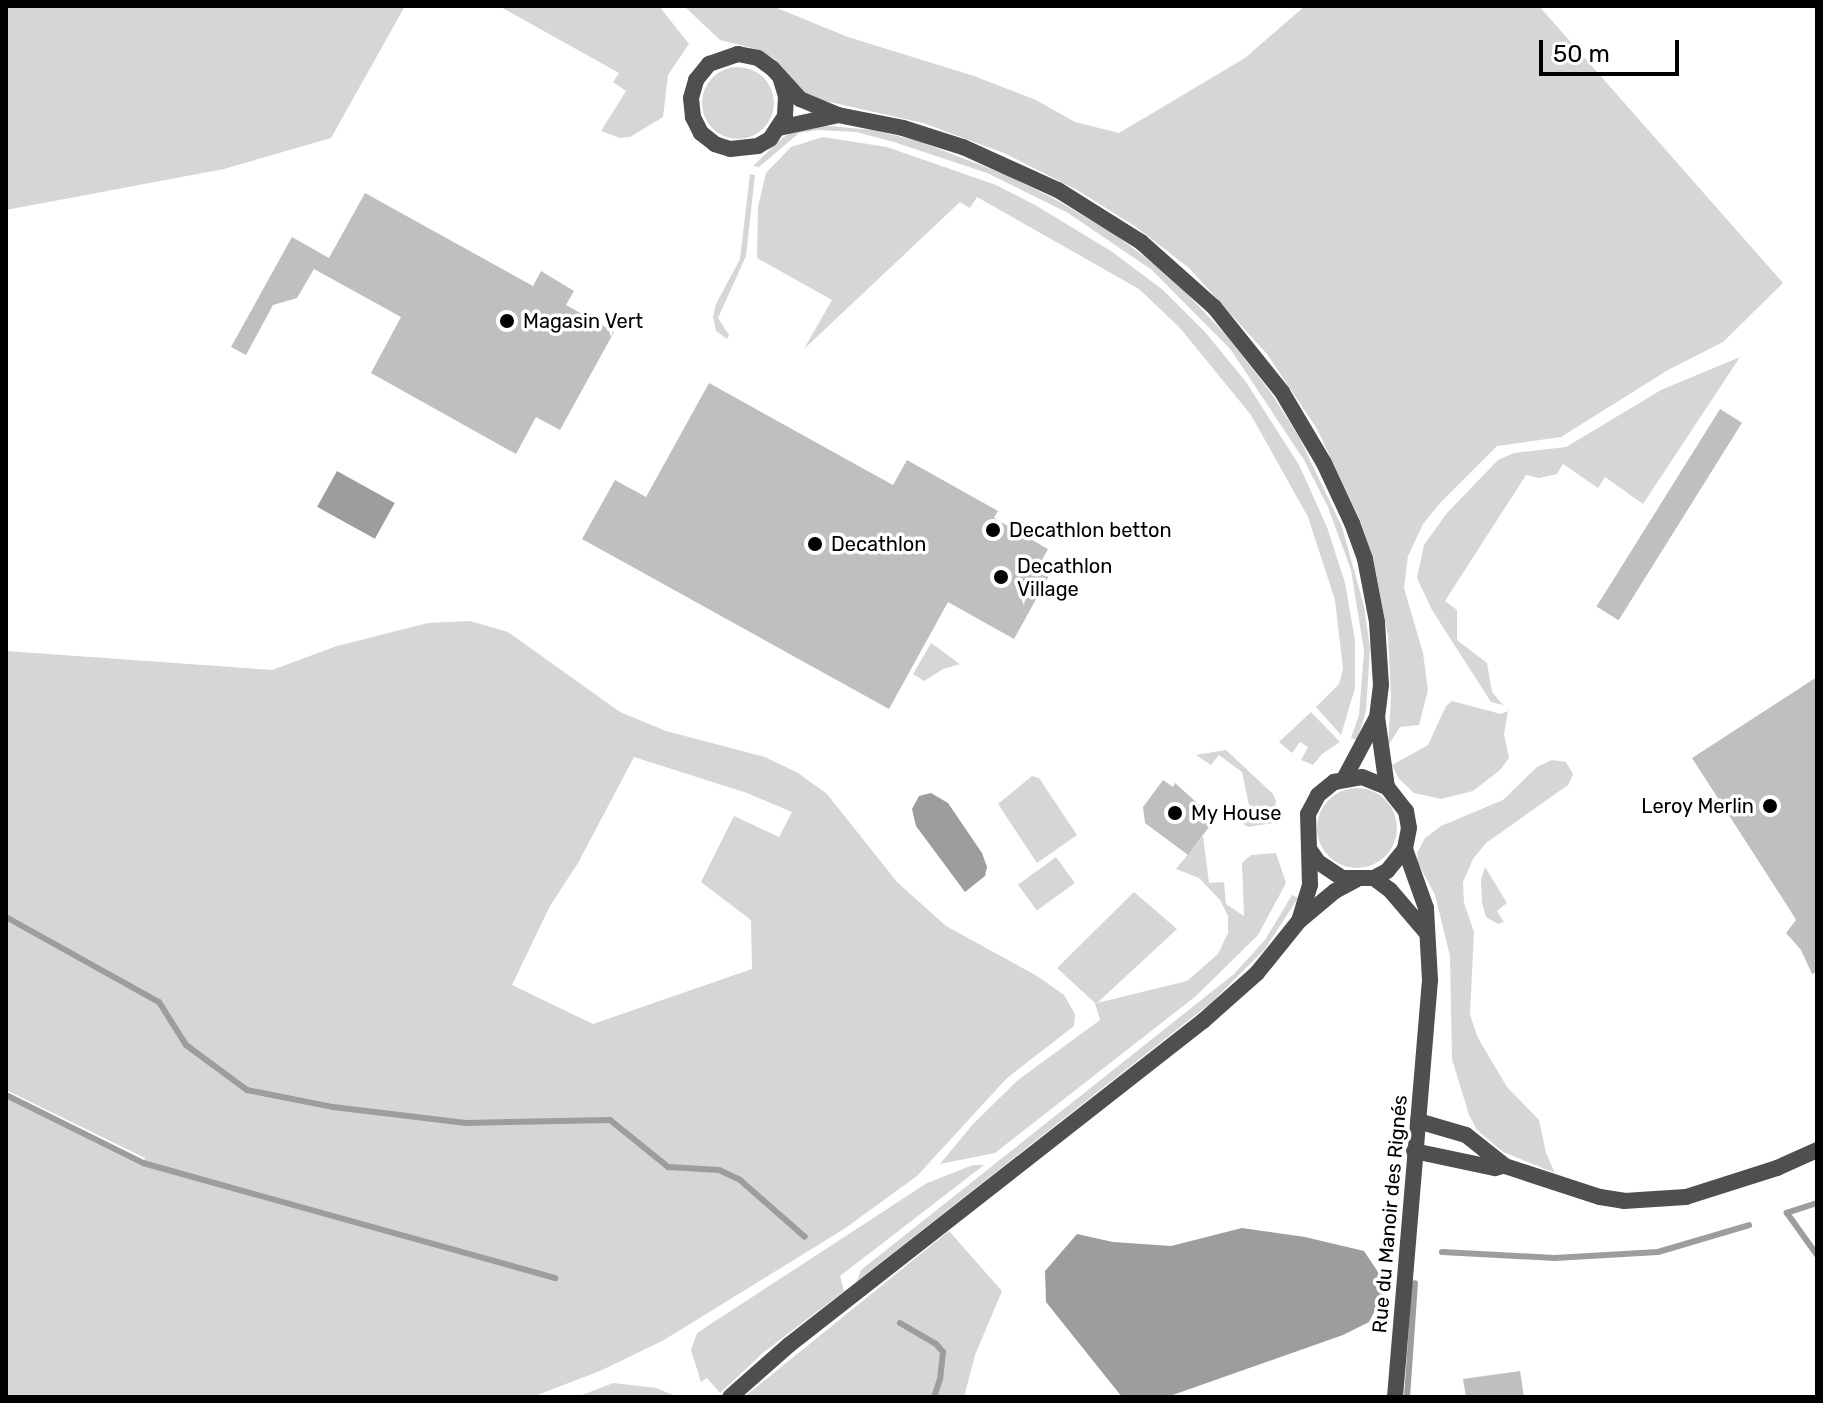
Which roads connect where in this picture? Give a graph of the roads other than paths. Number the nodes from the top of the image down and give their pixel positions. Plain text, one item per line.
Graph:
1 (781, 80) junction
2 (838, 115) junction
3 (779, 128) junction
4 (1377, 717) junction
5 (1344, 779) junction
6 (1387, 787) junction
7 (1405, 849) junction
8 (1310, 850) junction
9 (1374, 878) junction
10 (1356, 880) junction
11 (1299, 921) junction
12 (1425, 931) junction
13 (1418, 1121) junction
14 (1817, 1150) edge
15 (1414, 1151) junction
16 (1505, 1166) junction
17 (730, 1397) edge
18 (1395, 1397) edge

1 - 2 street
1 - 3 street
1 - 3 street
2 - 3 street
2 - 4 street
4 - 5 street
4 - 6 street
5 - 6 street
5 - 8 street
6 - 7 street
7 - 9 street
7 - 12 street, Rue du Manoir des Rignés
8 - 10 street
8 - 11 street
9 - 10 street
9 - 12 street
10 - 11 street
11 - 17 street
12 - 13 street, Rue du Manoir des Rignés
13 - 15 street, Rue du Manoir des Rignés
13 - 16 street
14 - 16 street
15 - 16 street
15 - 18 street, Rue du Manoir des Rignés

